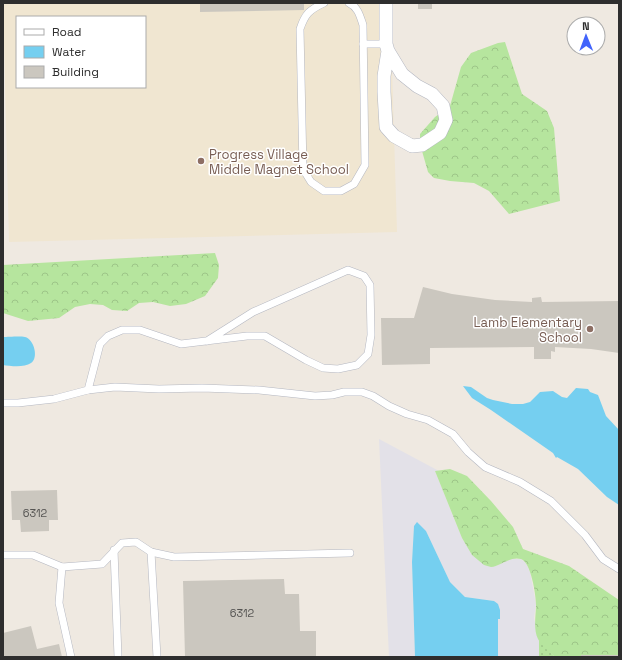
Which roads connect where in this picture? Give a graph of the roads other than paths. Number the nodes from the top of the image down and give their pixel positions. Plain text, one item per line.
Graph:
1 (324, 3) edge
2 (351, 3) edge
3 (386, 3) edge
4 (363, 44) junction
5 (387, 47) junction
6 (207, 341) junction
7 (88, 390) junction
8 (3, 403) edge
9 (114, 550) junction
10 (151, 552) junction
11 (350, 553) dead end
12 (3, 555) edge
13 (62, 567) junction
14 (619, 569) edge
15 (70, 657) edge
16 (118, 657) edge
17 (157, 657) edge

1 - 4 lane
2 - 4 lane
3 - 5 street
4 - 5 lane
5 - 5 street
6 - 6 lane
6 - 7 lane
7 - 8 lane
7 - 14 lane
9 - 10 lane
9 - 13 lane
9 - 16 lane
10 - 11 lane
10 - 17 lane
12 - 13 lane
13 - 15 lane

